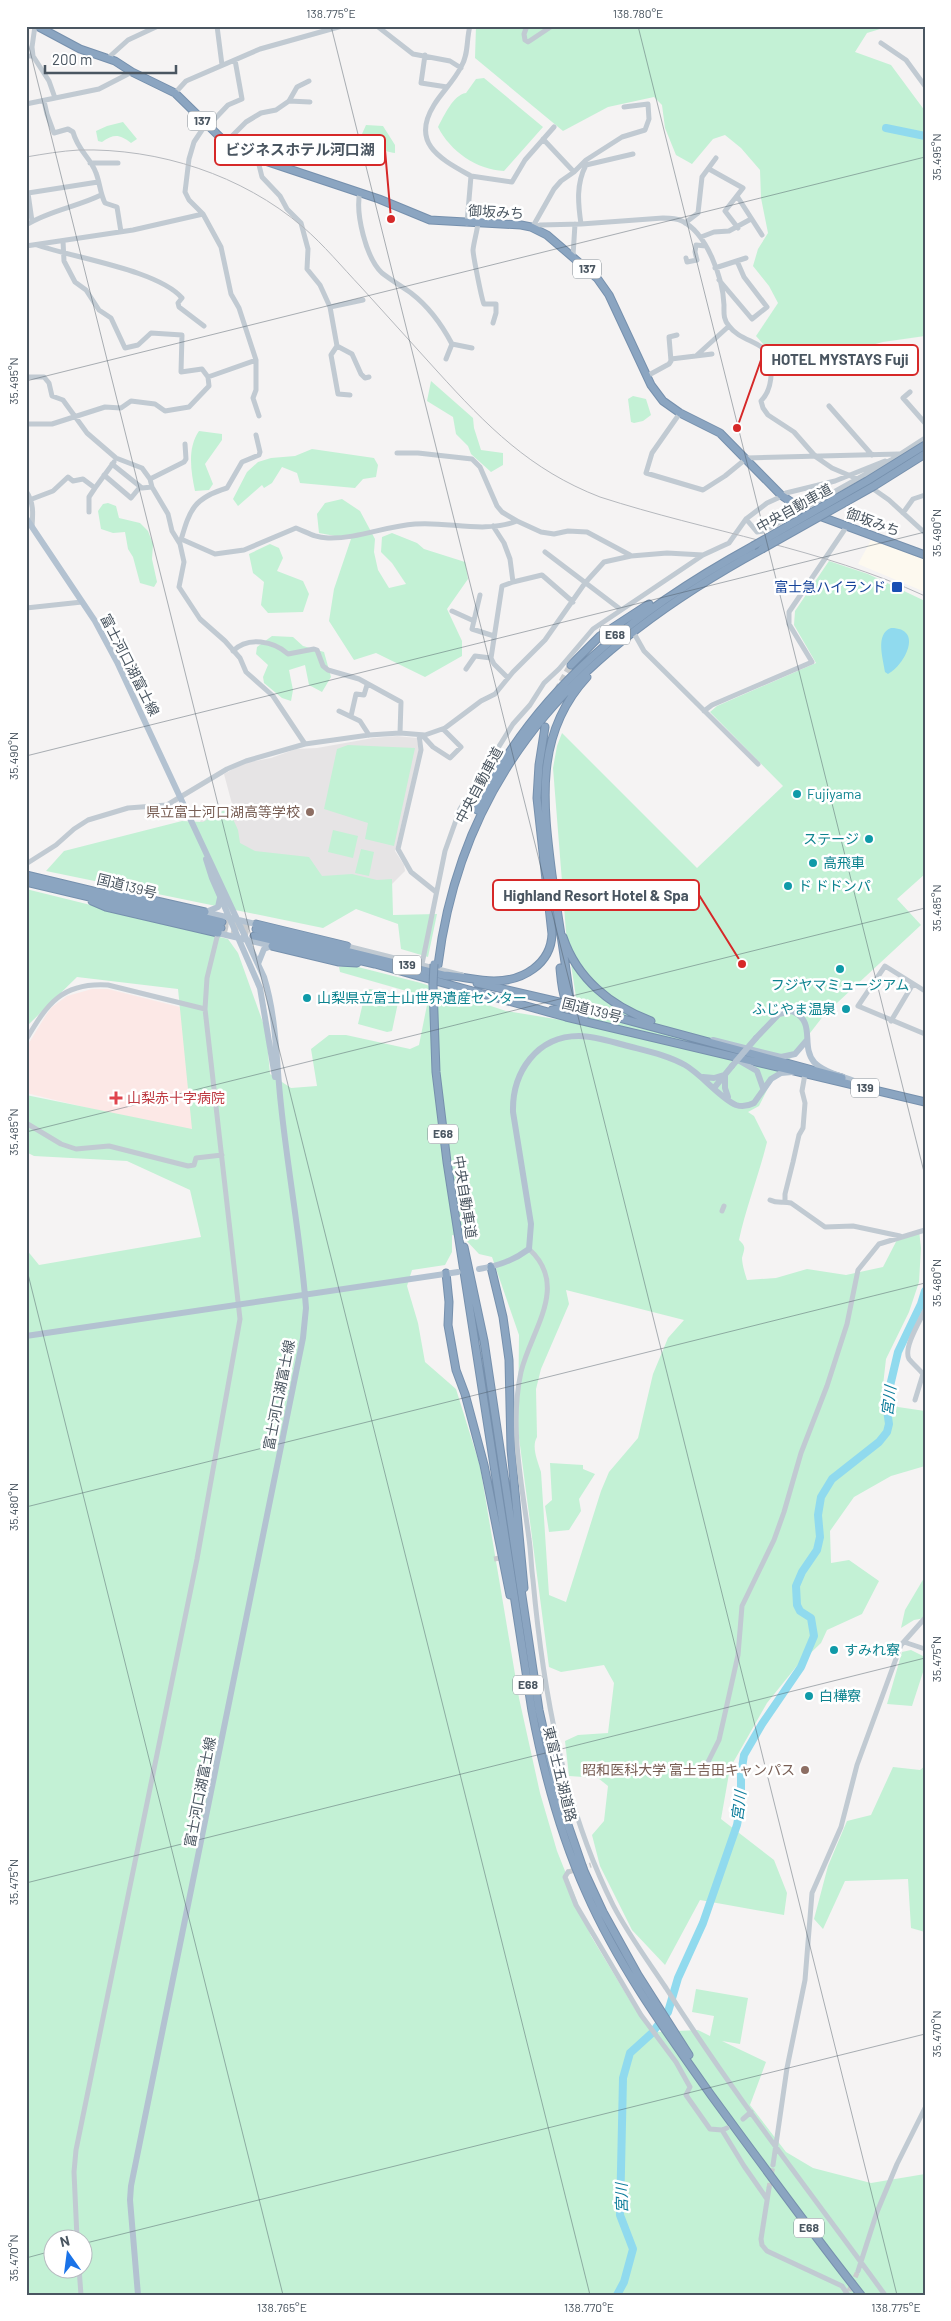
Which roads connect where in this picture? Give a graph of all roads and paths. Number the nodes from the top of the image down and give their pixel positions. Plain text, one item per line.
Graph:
1 (36, 26) edge
2 (158, 26) edge
3 (216, 26) edge
4 (342, 26) edge
5 (377, 26) edge
6 (470, 26) edge
7 (527, 26) edge
8 (552, 26) edge
9 (881, 43) dead end
10 (425, 55) junction
11 (26, 56) edge
12 (33, 56) junction
13 (108, 58) junction
14 (235, 60) junction
15 (222, 65) junction
16 (461, 68) junction
17 (132, 72) junction
18 (309, 81) dead end
19 (925, 86) edge
20 (447, 87) junction
21 (175, 93) junction
22 (55, 98) junction
23 (44, 101) junction
24 (289, 101) junction
25 (310, 102) dead end
26 (26, 104) edge
27 (624, 107) dead end
28 (207, 125) junction
29 (554, 127) dead end
30 (543, 139) junction
31 (226, 142) junction
32 (632, 154) dead end
33 (716, 158) dead end
34 (262, 160) junction
35 (90, 163) junction
36 (118, 164) dead end
37 (709, 169) junction
38 (574, 172) junction
39 (472, 176) junction
40 (98, 182) junction
41 (360, 192) junction
42 (101, 195) junction
43 (737, 196) junction
44 (203, 214) junction
45 (751, 219) junction
46 (32, 221) junction
47 (468, 223) junction
48 (478, 223) junction
49 (686, 223) junction
50 (578, 224) junction
51 (26, 225) edge
52 (532, 228) junction
53 (738, 228) junction
54 (121, 232) junction
55 (762, 235) dead end
56 (700, 237) junction
57 (64, 241) junction
58 (38, 245) junction
59 (26, 246) edge
60 (706, 246) junction
61 (64, 254) junction
62 (573, 256) junction
63 (686, 258) dead end
64 (746, 258) dead end
65 (737, 261) junction
66 (715, 268) junction
67 (718, 279) junction
68 (363, 300) dead end
69 (330, 308) junction
70 (492, 323) dead end
71 (204, 326) dead end
72 (729, 326) junction
73 (677, 335) dead end
74 (452, 344) junction
75 (337, 346) junction
76 (472, 348) dead end
77 (712, 354) dead end
78 (697, 356) junction
79 (446, 359) dead end
80 (671, 359) junction
81 (256, 360) junction
82 (647, 376) junction
83 (26, 377) edge
84 (208, 377) junction
85 (369, 377) dead end
86 (910, 392) dead end
87 (350, 395) dead end
88 (829, 406) dead end
89 (680, 413) junction
90 (258, 416) dead end
91 (76, 418) junction
92 (925, 423) edge
93 (26, 424) edge
94 (256, 435) dead end
95 (925, 438) edge
96 (185, 444) dead end
97 (925, 445) edge
98 (397, 453) dead end
99 (925, 453) edge
100 (900, 454) junction
101 (872, 455) junction
102 (816, 457) junction
103 (116, 458) junction
104 (746, 458) junction
105 (891, 460) junction
106 (112, 464) junction
107 (104, 475) junction
108 (849, 475) junction
109 (150, 479) junction
110 (858, 479) junction
111 (140, 487) junction
112 (152, 487) junction
113 (95, 488) junction
114 (26, 490) edge
115 (786, 493) dead end
116 (925, 494) edge
117 (778, 498) dead end
118 (32, 499) junction
119 (804, 510) junction
120 (89, 512) dead end
121 (903, 513) junction
122 (26, 518) edge
123 (746, 519) junction
124 (517, 521) junction
125 (492, 526) junction
126 (847, 526) junction
127 (32, 527) junction
128 (925, 533) edge
129 (181, 542) junction
130 (546, 552) dead end
131 (703, 555) junction
132 (925, 555) edge
133 (631, 556) junction
134 (727, 560) junction
135 (513, 582) junction
136 (585, 582) junction
137 (480, 595) dead end
138 (82, 602) junction
139 (573, 602) junction
140 (26, 608) edge
141 (620, 609) junction
142 (452, 611) dead end
143 (613, 614) junction
144 (618, 619) dead end
145 (474, 622) junction
146 (639, 626) junction
147 (635, 635) dead end
148 (494, 636) junction
149 (233, 651) junction
150 (491, 658) junction
151 (571, 665) tunnel mouth
152 (466, 669) dead end
153 (508, 678) junction
154 (367, 685) junction
155 (339, 711) dead end
156 (704, 712) junction
157 (352, 716) junction
158 (546, 727) dead end
159 (443, 729) junction
160 (400, 733) junction
161 (369, 735) junction
162 (420, 735) junction
163 (305, 744) junction
164 (758, 764) dead end
165 (181, 798) junction
166 (197, 832) junction
167 (26, 864) edge
168 (26, 875) edge
169 (26, 882) edge
170 (77, 890) junction
171 (436, 892) junction
172 (220, 896) junction
173 (205, 912) junction
174 (230, 918) junction
175 (238, 920) junction
176 (551, 922) junction
177 (559, 925) junction
178 (220, 927) junction
179 (234, 928) junction
180 (255, 930) junction
181 (243, 931) junction
182 (238, 937) junction
183 (247, 939) junction
184 (272, 946) junction
185 (351, 947) junction
186 (376, 961) junction
187 (258, 964) junction
188 (422, 964) junction
189 (436, 965) junction
190 (443, 975) junction
191 (469, 976) junction
192 (913, 984) junction
193 (435, 986) junction
194 (925, 992) edge
195 (559, 1002) dead end
196 (513, 1003) junction
197 (571, 1006) junction
198 (205, 1009) junction
199 (891, 1020) junction
200 (620, 1030) junction
201 (925, 1034) edge
202 (685, 1035) junction
203 (807, 1039) junction
204 (26, 1040) edge
205 (711, 1052) junction
206 (726, 1074) junction
207 (803, 1074) junction
208 (702, 1076) junction
209 (854, 1081) junction
210 (714, 1088) junction
211 (764, 1088) junction
212 (925, 1098) edge
213 (730, 1100) junction
214 (925, 1102) edge
215 (280, 1103) junction
216 (26, 1123) edge
217 (222, 1155) junction
218 (770, 1200) dead end
219 (785, 1201) junction
220 (924, 1231) edge
221 (901, 1237) junction
222 (529, 1249) junction
223 (491, 1267) junction
224 (479, 1269) dead end
225 (458, 1272) dead end
226 (446, 1273) junction
227 (305, 1294) junction
228 (240, 1304) junction
229 (925, 1310) edge
230 (26, 1336) edge
231 (484, 1341) joint
232 (475, 1343) joint
233 (915, 1400) dead end
234 (521, 1598) junction
235 (925, 1618) edge
236 (904, 1642) junction
237 (522, 1647) junction
238 (925, 1649) edge
239 (708, 1764) dead end
240 (568, 1872) dead end
241 (652, 2003) junction
242 (925, 2108) edge
243 (751, 2112) junction
244 (743, 2119) dead end
245 (776, 2146) junction
246 (773, 2165) tunnel mouth
247 (769, 2188) tunnel mouth
248 (767, 2199) junction
249 (77, 2228) edge
250 (862, 2262) junction
251 (858, 2271) tunnel mouth
252 (79, 2278) edge
253 (848, 2293) edge
254 (80, 2295) edge
255 (138, 2295) edge
256 (861, 2295) edge
257 (886, 2295) edge

1 - 12 street
1 - 13 highway, 御坂みち / 137
2 - 13 street
3 - 15 street
4 - 14 street
5 - 10 street
6 - 16 street
7 - 8 street
9 - 19 street
10 - 16 street
10 - 20 street
11 - 12 street
12 - 22 street
13 - 17 highway, 御坂みち / 137
14 - 15 street
14 - 28 street
15 - 21 street
16 - 20 street
17 - 21 highway, 御坂みち / 137
17 - 22 street
18 - 24 street
20 - 39 street
21 - 28 highway, 御坂みち / 137
22 - 23 street
23 - 26 street
23 - 35 street
24 - 25 street
24 - 31 street
27 - 38 street
28 - 31 highway, 御坂みち / 137
28 - 44 street
29 - 30 street
30 - 38 street
30 - 39 street
31 - 34 highway, 御坂みち / 137
32 - 50 street
33 - 37 street
34 - 41 highway, 御坂みち / 137
34 - 69 street
35 - 36 street
35 - 40 street
37 - 43 street
37 - 49 street
38 - 52 street
39 - 47 street
40 - 42 street
40 - 46 street
41 - 47 highway, 御坂みち / 137
41 - 74 street
42 - 46 street
42 - 54 street
43 - 45 street
43 - 53 street
44 - 54 street
44 - 81 street
45 - 53 street
45 - 55 street
46 - 51 street
47 - 48 highway, 御坂みち / 137
48 - 52 highway, 御坂みち / 137
48 - 70 street
49 - 50 street
49 - 56 street
50 - 52 street
50 - 62 street
52 - 62 highway, 御坂みち / 137
53 - 56 street
54 - 57 street
56 - 60 street
57 - 58 street
57 - 61 street
58 - 59 street
58 - 61 street
60 - 63 street
60 - 66 street
61 - 71 street
61 - 84 street
62 - 82 highway, 御坂みち / 137
64 - 65 street
65 - 66 street
65 - 67 street
66 - 67 street
67 - 72 street
68 - 69 street
69 - 75 street
72 - 78 street
72 - 102 street
73 - 80 street
74 - 76 street
74 - 79 street
75 - 85 street
75 - 87 street
77 - 78 street
78 - 80 street
80 - 82 street
81 - 84 street
81 - 90 street
82 - 89 highway, 御坂みち / 137
83 - 91 street
84 - 91 street
86 - 92 street
88 - 101 street
89 - 104 highway, 御坂みち / 137
89 - 104 street
91 - 93 street
91 - 103 street
94 - 129 street
95 - 100 street
96 - 109 street
97 - 134 highway, 中央自動車道 / E68, bridge
98 - 124 street
99 - 100 street
99 - 146 highway, 中央自動車道 / E68, bridge
100 - 101 street
100 - 105 street
101 - 102 street
102 - 104 street
102 - 108 street
103 - 106 street
103 - 109 street
104 - 119 highway, 御坂みち / 137
105 - 108 street
105 - 110 street
106 - 107 street
106 - 111 street
107 - 111 street
107 - 113 street
108 - 110 street
108 - 115 street
109 - 112 street
110 - 119 street
110 - 121 street
111 - 112 street
112 - 129 street
113 - 118 street
113 - 120 street
114 - 118 street
116 - 121 street
117 - 123 street
118 - 127 street
119 - 123 street
119 - 126 highway, 御坂みち / 137
121 - 128 street
122 - 127 main road, 富士河口湖富士線
123 - 131 street
124 - 125 street
124 - 133 street
125 - 129 street
125 - 135 street
126 - 132 highway, 御坂みち / 137
126 - 156 street
127 - 138 main road, 富士河口湖富士線
129 - 149 street
130 - 136 street
131 - 133 street
131 - 141 street
133 - 136 street
134 - 151 highway
134 - 189 highway, 中央自動車道 / E68
135 - 139 street
135 - 148 street
136 - 139 street
136 - 141 street
137 - 145 street
138 - 140 street
138 - 165 main road, 富士河口湖富士線
139 - 153 street
141 - 143 street
142 - 145 street
143 - 144 street
143 - 171 street
145 - 148 street
146 - 177 highway
146 - 189 highway, 中央自動車道 / E68
147 - 156 street
148 - 150 street
149 - 154 street
149 - 163 street
150 - 152 street
150 - 153 street
153 - 159 street
154 - 157 street
154 - 160 street
155 - 157 street
156 - 164 street
157 - 161 street
158 - 176 highway
159 - 162 street
159 - 162 street
160 - 161 street
160 - 162 street
161 - 163 street
162 - 171 street
163 - 165 street
165 - 166 main road, 富士河口湖富士線
165 - 167 street
166 - 172 main road, 富士河口湖富士線
166 - 175 main road, 富士河口湖富士線
168 - 170 highway, 国道139号
169 - 170 highway, 国道139号
170 - 173 highway
170 - 178 highway, 国道139号
170 - 178 highway
171 - 188 street
172 - 173 main road
172 - 174 main road, 富士河口湖富士線
173 - 174 main road
174 - 175 main road
174 - 178 main road
174 - 179 main road, 富士河口湖富士線
175 - 179 main road
175 - 180 main road
175 - 181 main road, 富士河口湖富士線
176 - 191 highway
176 - 197 highway
177 - 197 highway
177 - 202 highway
178 - 179 main road
178 - 182 main road
178 - 198 street
179 - 182 main road, 富士河口湖富士線
180 - 181 main road
180 - 185 highway
180 - 186 highway, 国道139号 / 139
181 - 182 main road
181 - 183 main road, 富士河口湖富士線
182 - 183 main road
182 - 215 main road, 富士河口湖富士線
183 - 184 main road
183 - 187 main road, 富士河口湖富士線
184 - 186 highway
184 - 187 main road
185 - 186 highway
185 - 188 street
186 - 190 highway, 国道139号 / 139
186 - 196 highway, 国道139号 / 139
187 - 215 main road, 富士河口湖富士線
188 - 191 street
189 - 193 highway, 中央自動車道 / E68, bridge
190 - 191 highway
190 - 195 highway, 国道139号 / 139
192 - 194 street
192 - 199 street
192 - 199 street
193 - 231 highway, 中央自動車道 / E68
193 - 232 highway, 中央自動車道 / E68
196 - 197 highway
196 - 200 highway, 国道139号 / 139
197 - 200 highway
197 - 202 highway, 国道139号 / 139
198 - 204 street
198 - 217 street
199 - 201 street
200 - 205 highway, 国道139号 / 139
202 - 203 main road
202 - 209 highway, 国道139号 / 139
203 - 206 main road, bridge
203 - 209 main road
205 - 207 highway, 国道139号 / 139
205 - 211 main road
206 - 208 main road
206 - 210 main road
206 - 213 main road
207 - 211 main road
207 - 214 highway, 国道139号 / 139
207 - 219 street
208 - 210 main road
208 - 222 main road
209 - 212 highway, 国道139号 / 139
210 - 213 main road
211 - 213 main road
215 - 227 main road, 富士河口湖富士線
216 - 217 street
217 - 228 street
218 - 219 street
219 - 221 street
220 - 221 street
221 - 239 street
222 - 223 main road
222 - 243 street
223 - 224 main road
223 - 234 highway, E68
225 - 226 main road
226 - 227 main road
226 - 237 highway
227 - 228 main road
227 - 255 main road, 富士河口湖富士線
228 - 230 main road
228 - 249 street
229 - 233 street
231 - 234 highway, 東富士五湖道路 / E68
232 - 237 highway, 東富士五湖道路 / E68
234 - 241 highway, 東富士五湖道路 / E68
235 - 236 street
236 - 238 street
236 - 245 street
237 - 241 highway, 東富士五湖道路 / E68
240 - 248 street
241 - 256 highway, 東富士五湖道路 / E68
242 - 250 street
243 - 244 street
243 - 245 street
245 - 246 street
245 - 250 street
247 - 248 street
248 - 253 street
250 - 251 street
250 - 257 street
252 - 254 street

